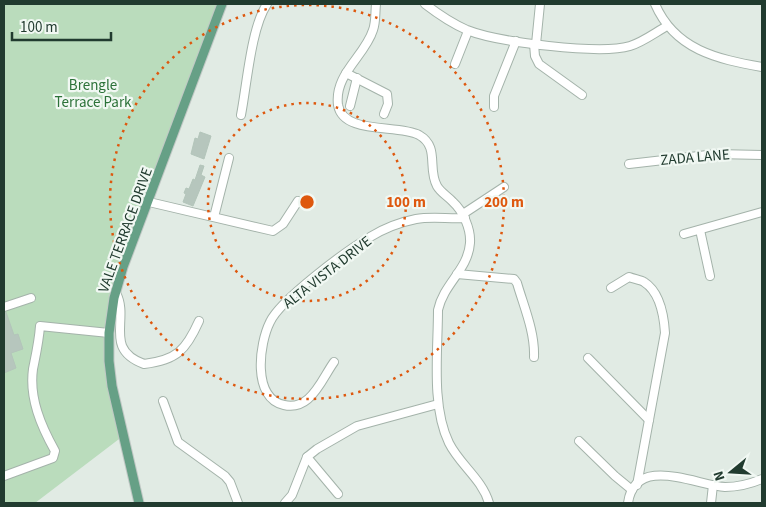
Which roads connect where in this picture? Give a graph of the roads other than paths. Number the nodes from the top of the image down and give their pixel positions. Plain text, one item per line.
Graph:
1 (222, 4) edge
2 (267, 4) edge
3 (376, 4) edge
4 (425, 4) edge
5 (540, 4) edge
6 (655, 4) edge
7 (667, 26) junction
8 (468, 30) junction
9 (516, 41) junction
10 (535, 44) junction
11 (455, 64) dead end
12 (762, 67) edge
13 (346, 73) junction
14 (357, 78) junction
15 (582, 95) dead end
16 (350, 106) dead end
17 (494, 107) dead end
18 (384, 114) dead end
19 (241, 115) dead end
20 (762, 155) edge
21 (229, 158) dead end
22 (629, 164) dead end
23 (504, 187) dead end
24 (298, 201) dead end
25 (149, 202) junction
26 (762, 212) edge
27 (464, 216) junction
28 (214, 217) junction
29 (700, 230) junction
30 (684, 234) dead end
31 (457, 274) junction
32 (710, 276) dead end
33 (611, 288) dead end
34 (116, 292) junction
35 (31, 298) dead end
36 (4, 307) edge
37 (199, 321) dead end
38 (109, 332) junction
39 (534, 357) dead end
40 (588, 358) dead end
41 (334, 362) dead end
42 (163, 401) dead end
43 (438, 404) junction
44 (649, 420) junction
45 (580, 441) dead end
46 (307, 457) junction
47 (4, 476) edge
48 (762, 479) edge
49 (713, 485) junction
50 (635, 488) junction
51 (338, 494) dead end
52 (139, 503) edge
53 (238, 503) edge
54 (285, 503) edge
55 (489, 503) edge
56 (628, 503) edge
57 (711, 503) edge

1 - 25 main road, VALE TERRACE DRIVE
2 - 19 street
3 - 13 street
4 - 8 street
5 - 10 street
6 - 7 street
7 - 10 street
7 - 12 street
8 - 9 street
8 - 11 street
9 - 10 street
9 - 17 street
10 - 15 street
13 - 14 street
13 - 27 street
14 - 16 street
14 - 18 street
20 - 22 street, ZADA LANE
21 - 28 street
23 - 27 street
24 - 28 street
25 - 28 street
25 - 34 main road, VALE TERRACE DRIVE
26 - 29 street
27 - 31 street
27 - 41 street, ALTA VISTA DRIVE
29 - 30 street
29 - 32 street
31 - 39 street
31 - 43 street
33 - 44 street
34 - 37 street
34 - 38 main road, VALE TERRACE DRIVE
35 - 36 street
38 - 47 street
38 - 52 main road, VALE TERRACE DRIVE
40 - 44 street
42 - 53 street
43 - 46 street
43 - 55 street
44 - 50 street
45 - 50 street
46 - 51 street
46 - 54 street
48 - 49 street
49 - 50 street
49 - 57 street
50 - 56 street

